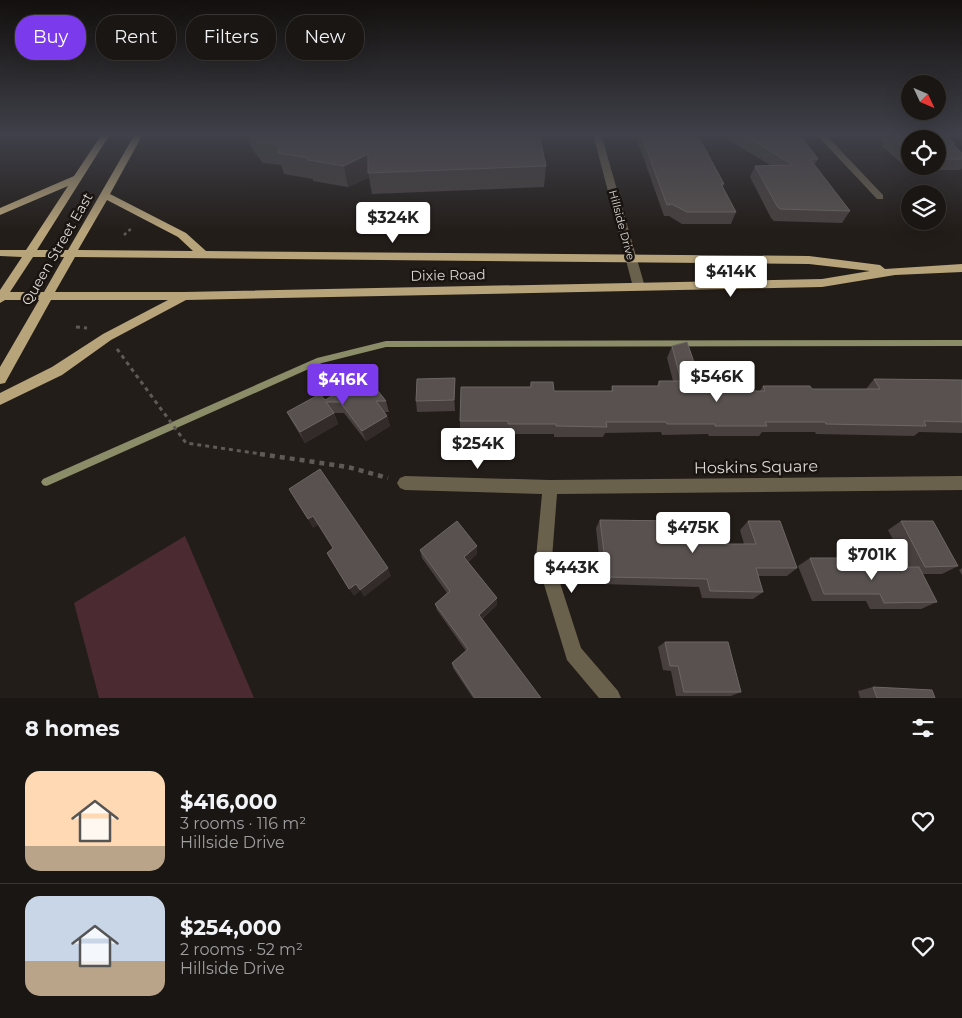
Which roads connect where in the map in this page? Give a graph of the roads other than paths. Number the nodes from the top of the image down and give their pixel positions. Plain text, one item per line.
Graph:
1 (85, 167) edge
2 (121, 167) edge
3 (606, 167) edge
4 (851, 167) edge
5 (78, 178) junction
6 (105, 195) junction
7 (880, 197) dead end
8 (0, 212) edge
9 (0, 254) edge
10 (29, 254) junction
11 (71, 254) junction
12 (204, 255) junction
13 (631, 259) junction
14 (962, 268) edge
15 (895, 271) junction
16 (639, 287) junction
17 (47, 296) junction
18 (185, 296) junction
19 (1, 297) edge
20 (0, 379) edge
21 (0, 399) edge
22 (962, 482) edge
23 (406, 483) road end
24 (550, 486) junction
25 (611, 698) edge

1 - 5 main road, Queen Street East
2 - 6 main road, Queen Street East
3 - 13 street, Hillside Drive
4 - 7 street
5 - 8 main road
5 - 10 main road, Queen Street East
6 - 11 main road, Queen Street East
6 - 12 main road
9 - 10 main road, Dixie Road
10 - 11 main road, Dixie Road
10 - 19 main road, Queen Street East
11 - 12 main road, Dixie Road
11 - 17 main road, Queen Street East
12 - 13 main road, Dixie Road
13 - 15 main road, Dixie Road
13 - 16 street, Hillside Drive
14 - 15 main road, Dixie Road
15 - 16 main road, Dixie Road
16 - 18 main road, Dixie Road
17 - 18 main road, Dixie Road
17 - 19 main road, Dixie Road
17 - 20 main road, Queen Street East
18 - 21 main road
22 - 24 street, Hoskins Square
23 - 24 street
24 - 25 street

